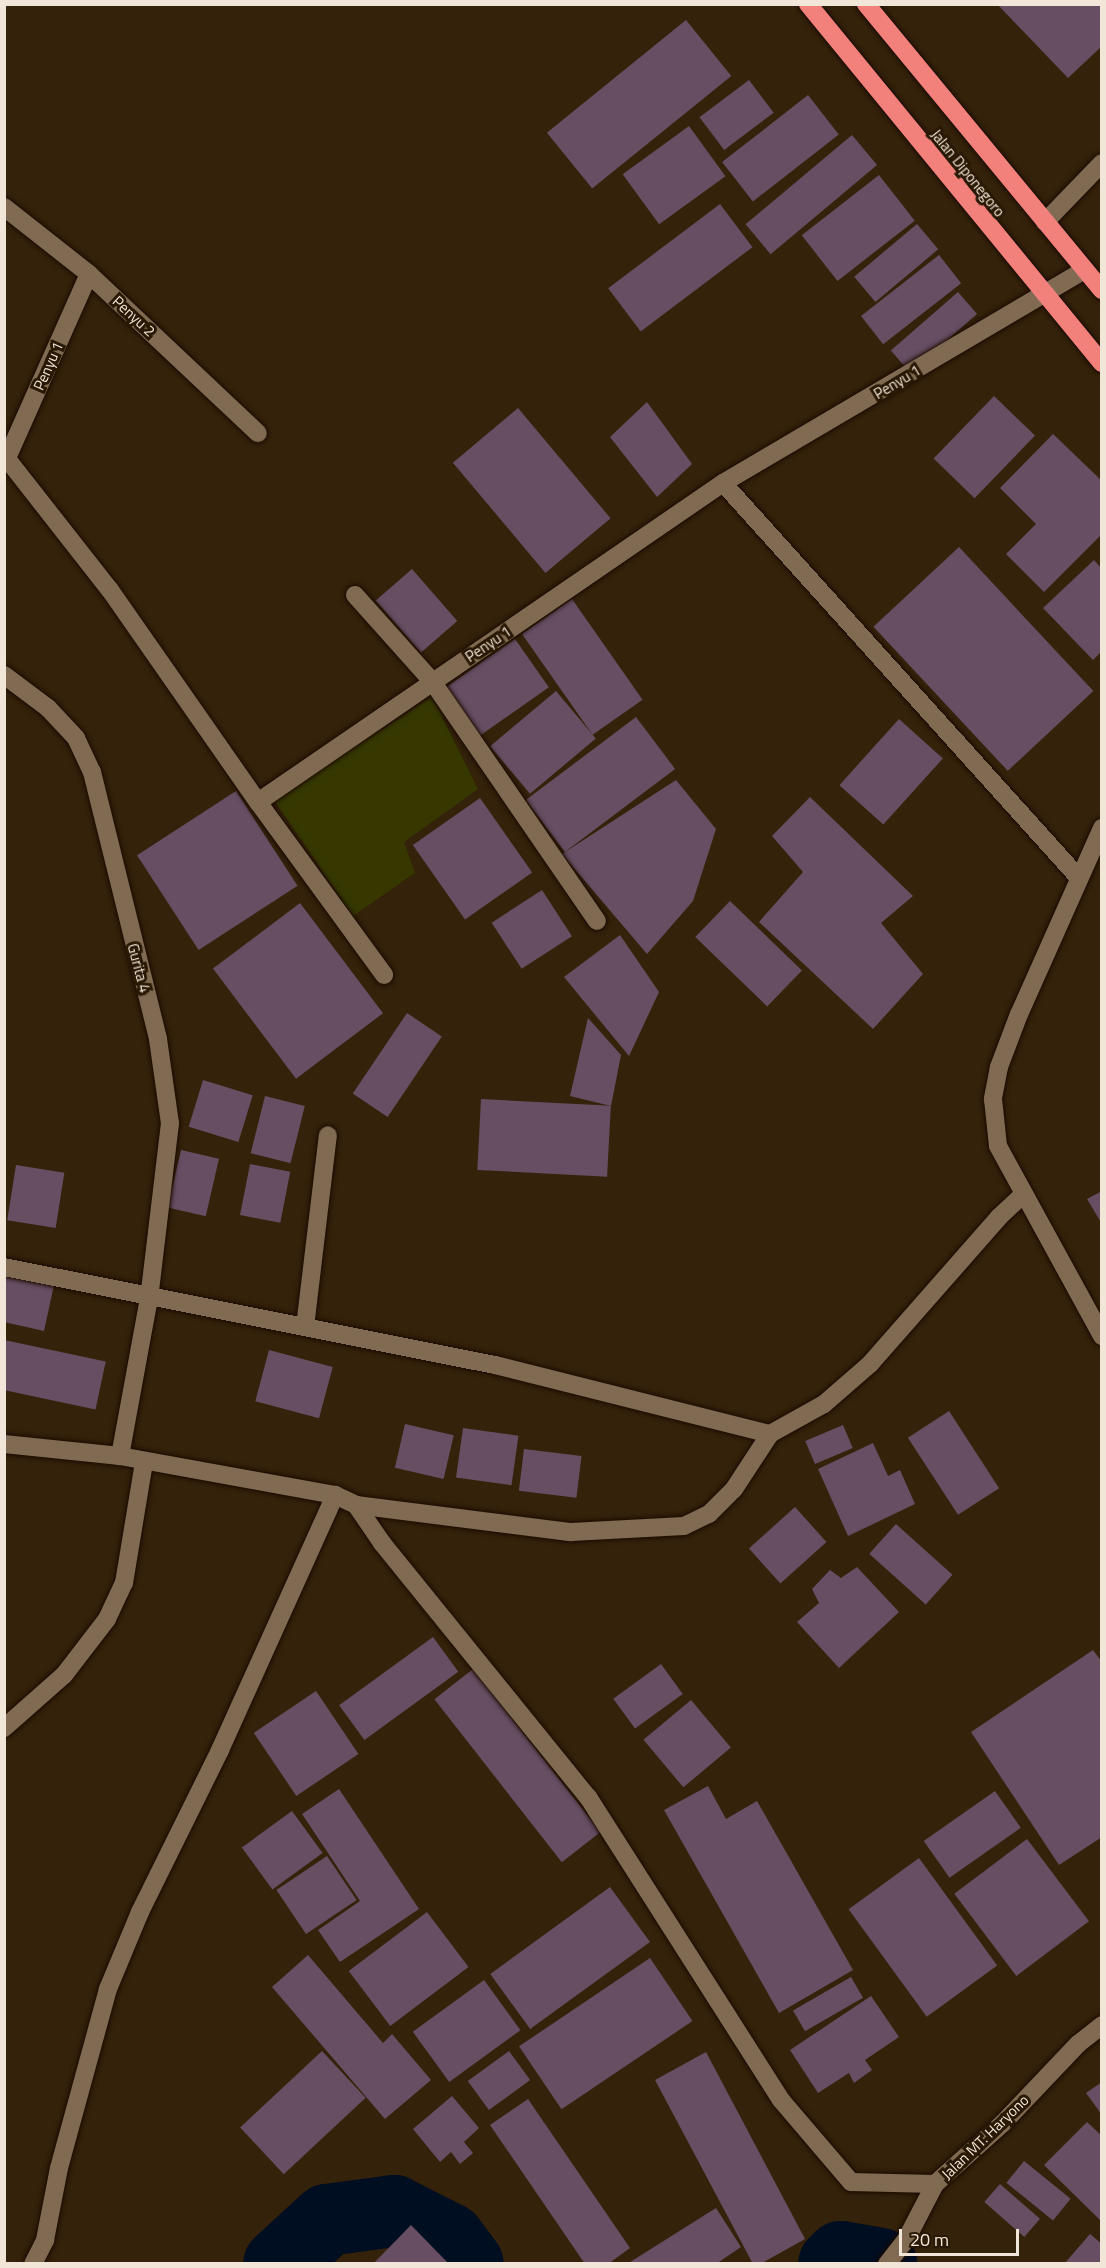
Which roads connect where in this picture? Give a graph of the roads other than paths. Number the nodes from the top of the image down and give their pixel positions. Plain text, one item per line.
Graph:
1 (808, 4) edge
2 (866, 4) edge
3 (1101, 163) edge
4 (4, 207) edge
5 (1045, 222) junction
6 (1084, 270) junction
7 (89, 274) junction
8 (1101, 290) edge
9 (1043, 294) junction
10 (1101, 363) edge
11 (258, 433) dead end
12 (6, 457) edge
13 (723, 483) junction
14 (355, 595) dead end
15 (4, 675) edge
16 (432, 681) junction
17 (258, 802) junction
18 (1101, 828) edge
19 (1079, 878) junction
20 (597, 921) dead end
21 (384, 975) dead end
22 (328, 1135) dead end
23 (1023, 1195) junction
24 (4, 1267) edge
25 (149, 1298) junction
26 (305, 1327) junction
27 (1101, 1336) edge
28 (770, 1434) junction
29 (4, 1444) edge
30 (120, 1456) junction
31 (144, 1462) junction
32 (335, 1495) junction
33 (356, 1505) junction
34 (4, 1728) edge
35 (1101, 2025) edge
36 (935, 2184) junction
37 (33, 2264) edge
38 (887, 2264) edge

1 - 9 highway, Jalan Diponegoro
2 - 5 highway, Jalan Diponegoro
3 - 5 street
4 - 7 street, Penyu 2
5 - 6 highway, Jalan Diponegoro
6 - 8 highway, Jalan Diponegoro
6 - 9 street, Penyu 1
7 - 11 street, Penyu 2
7 - 12 street, Penyu 1
9 - 10 highway, Jalan Diponegoro
9 - 13 street, Penyu 1
12 - 17 street, Penyu 1
13 - 16 street, Penyu 1
13 - 19 street
14 - 16 street
15 - 25 street, Gurita 4
16 - 17 street, Penyu 1
16 - 20 street
17 - 21 street
18 - 19 street
19 - 23 street
22 - 26 street
23 - 27 street
23 - 28 street
24 - 25 street
25 - 26 street
25 - 30 street, Gurita 4
26 - 28 street
28 - 33 street
29 - 30 street
30 - 31 street
31 - 32 street
31 - 34 street
32 - 33 street
32 - 37 street
33 - 36 street
35 - 36 street, Jalan MT. Haryono
36 - 38 street, Jalan MT. Haryono

